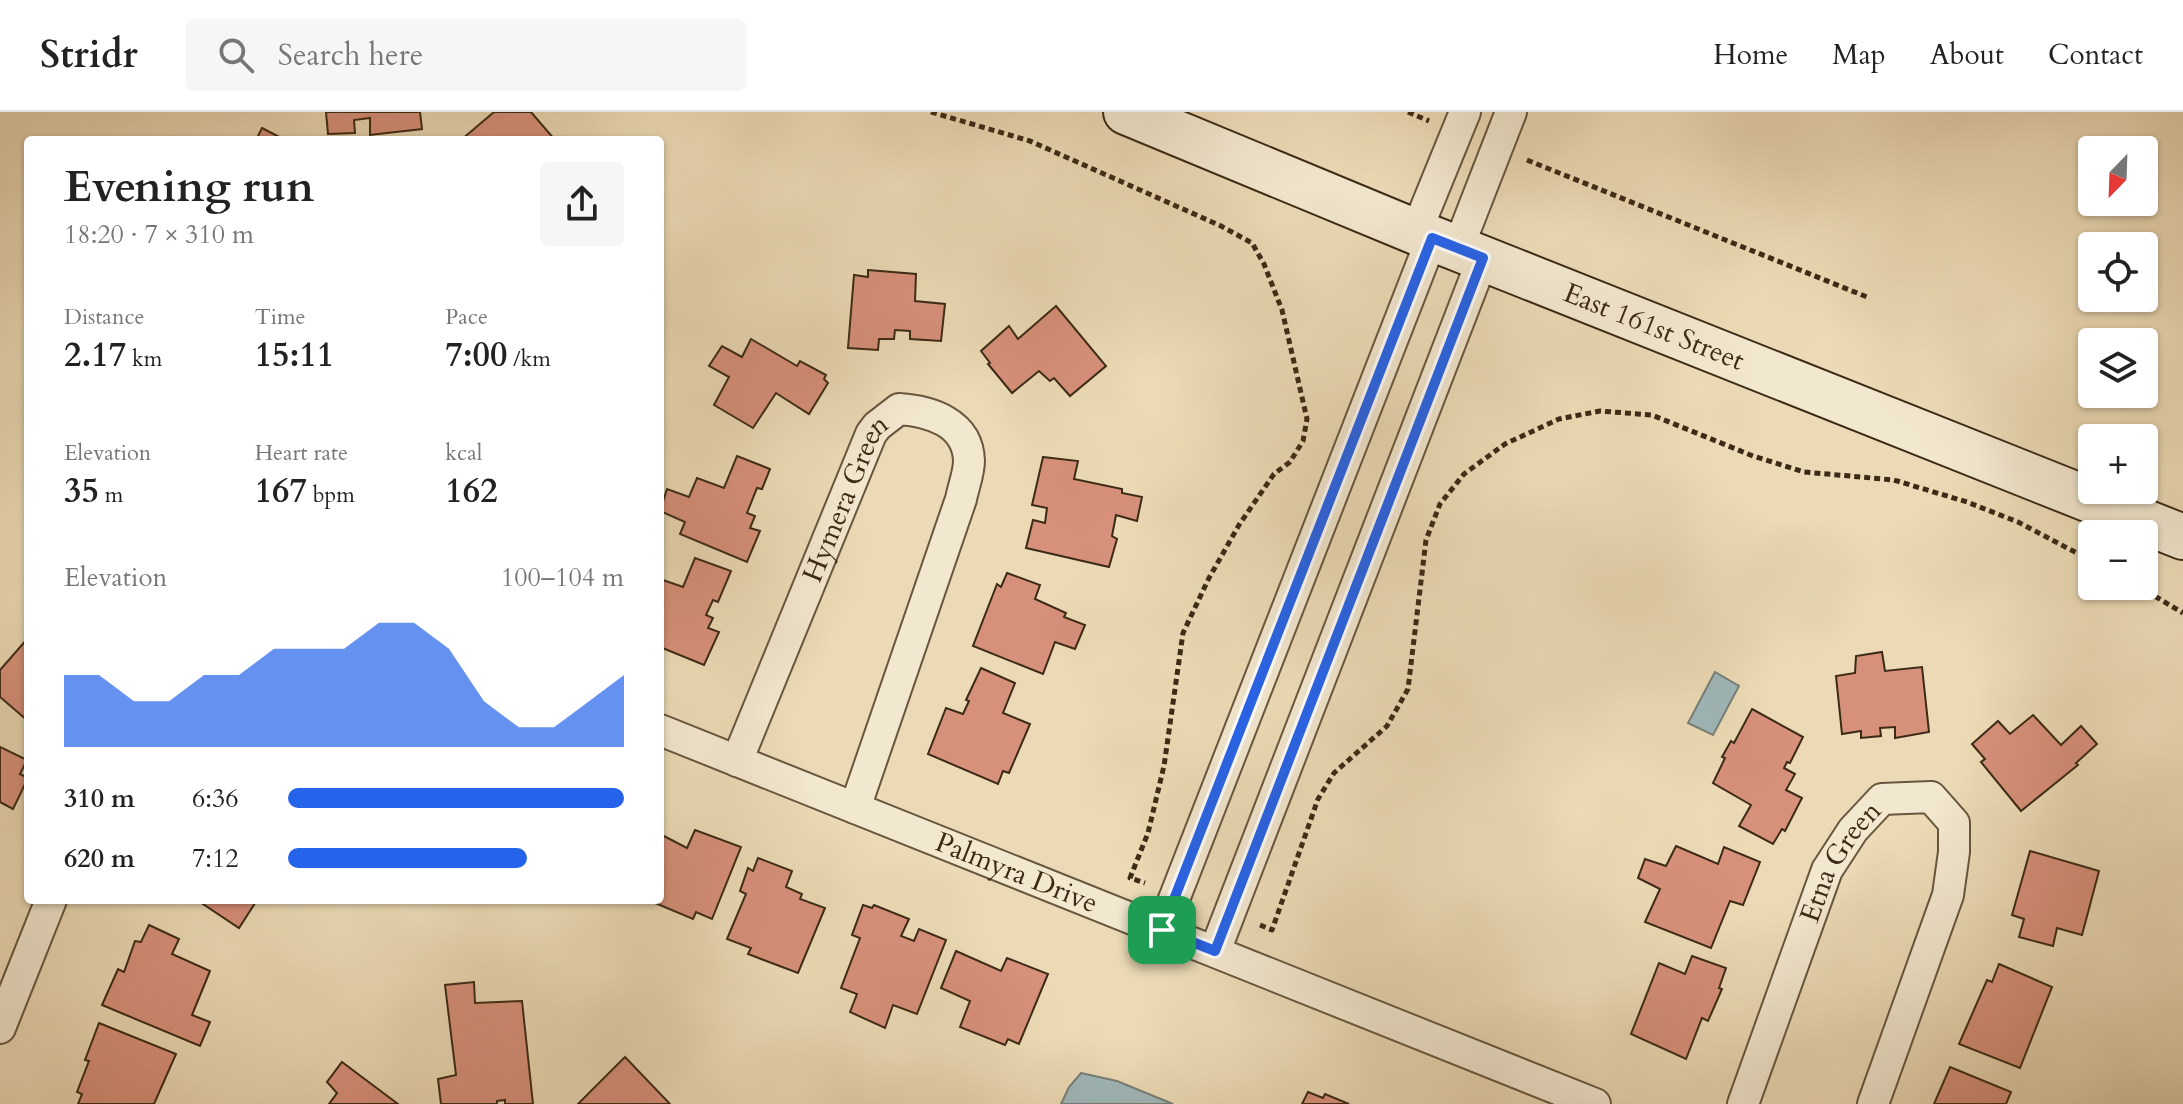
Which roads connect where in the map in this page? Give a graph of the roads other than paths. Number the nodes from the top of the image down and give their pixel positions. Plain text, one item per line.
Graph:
1 (1126, 112) edge
2 (1511, 112) edge
3 (1461, 122) edge
4 (1447, 244) junction
5 (2183, 537) edge
6 (664, 732) edge
7 (737, 761) junction
8 (855, 808) junction
9 (49, 904) edge
10 (1162, 930) junction
11 (1215, 951) junction
12 (0, 1028) edge
13 (1595, 1104) edge
14 (1743, 1104) edge
15 (1873, 1104) edge

1 - 4 street, East 161st Street
2 - 4 street
3 - 4 street
4 - 5 street, East 161st Street
4 - 10 street
4 - 11 street
6 - 7 street, Palmyra Drive
7 - 8 street, Palmyra Drive
7 - 8 street, Hymera Green
8 - 10 street, Palmyra Drive
9 - 12 street
10 - 11 street, Palmyra Drive
11 - 13 street, Palmyra Drive
14 - 15 street, Etna Green

